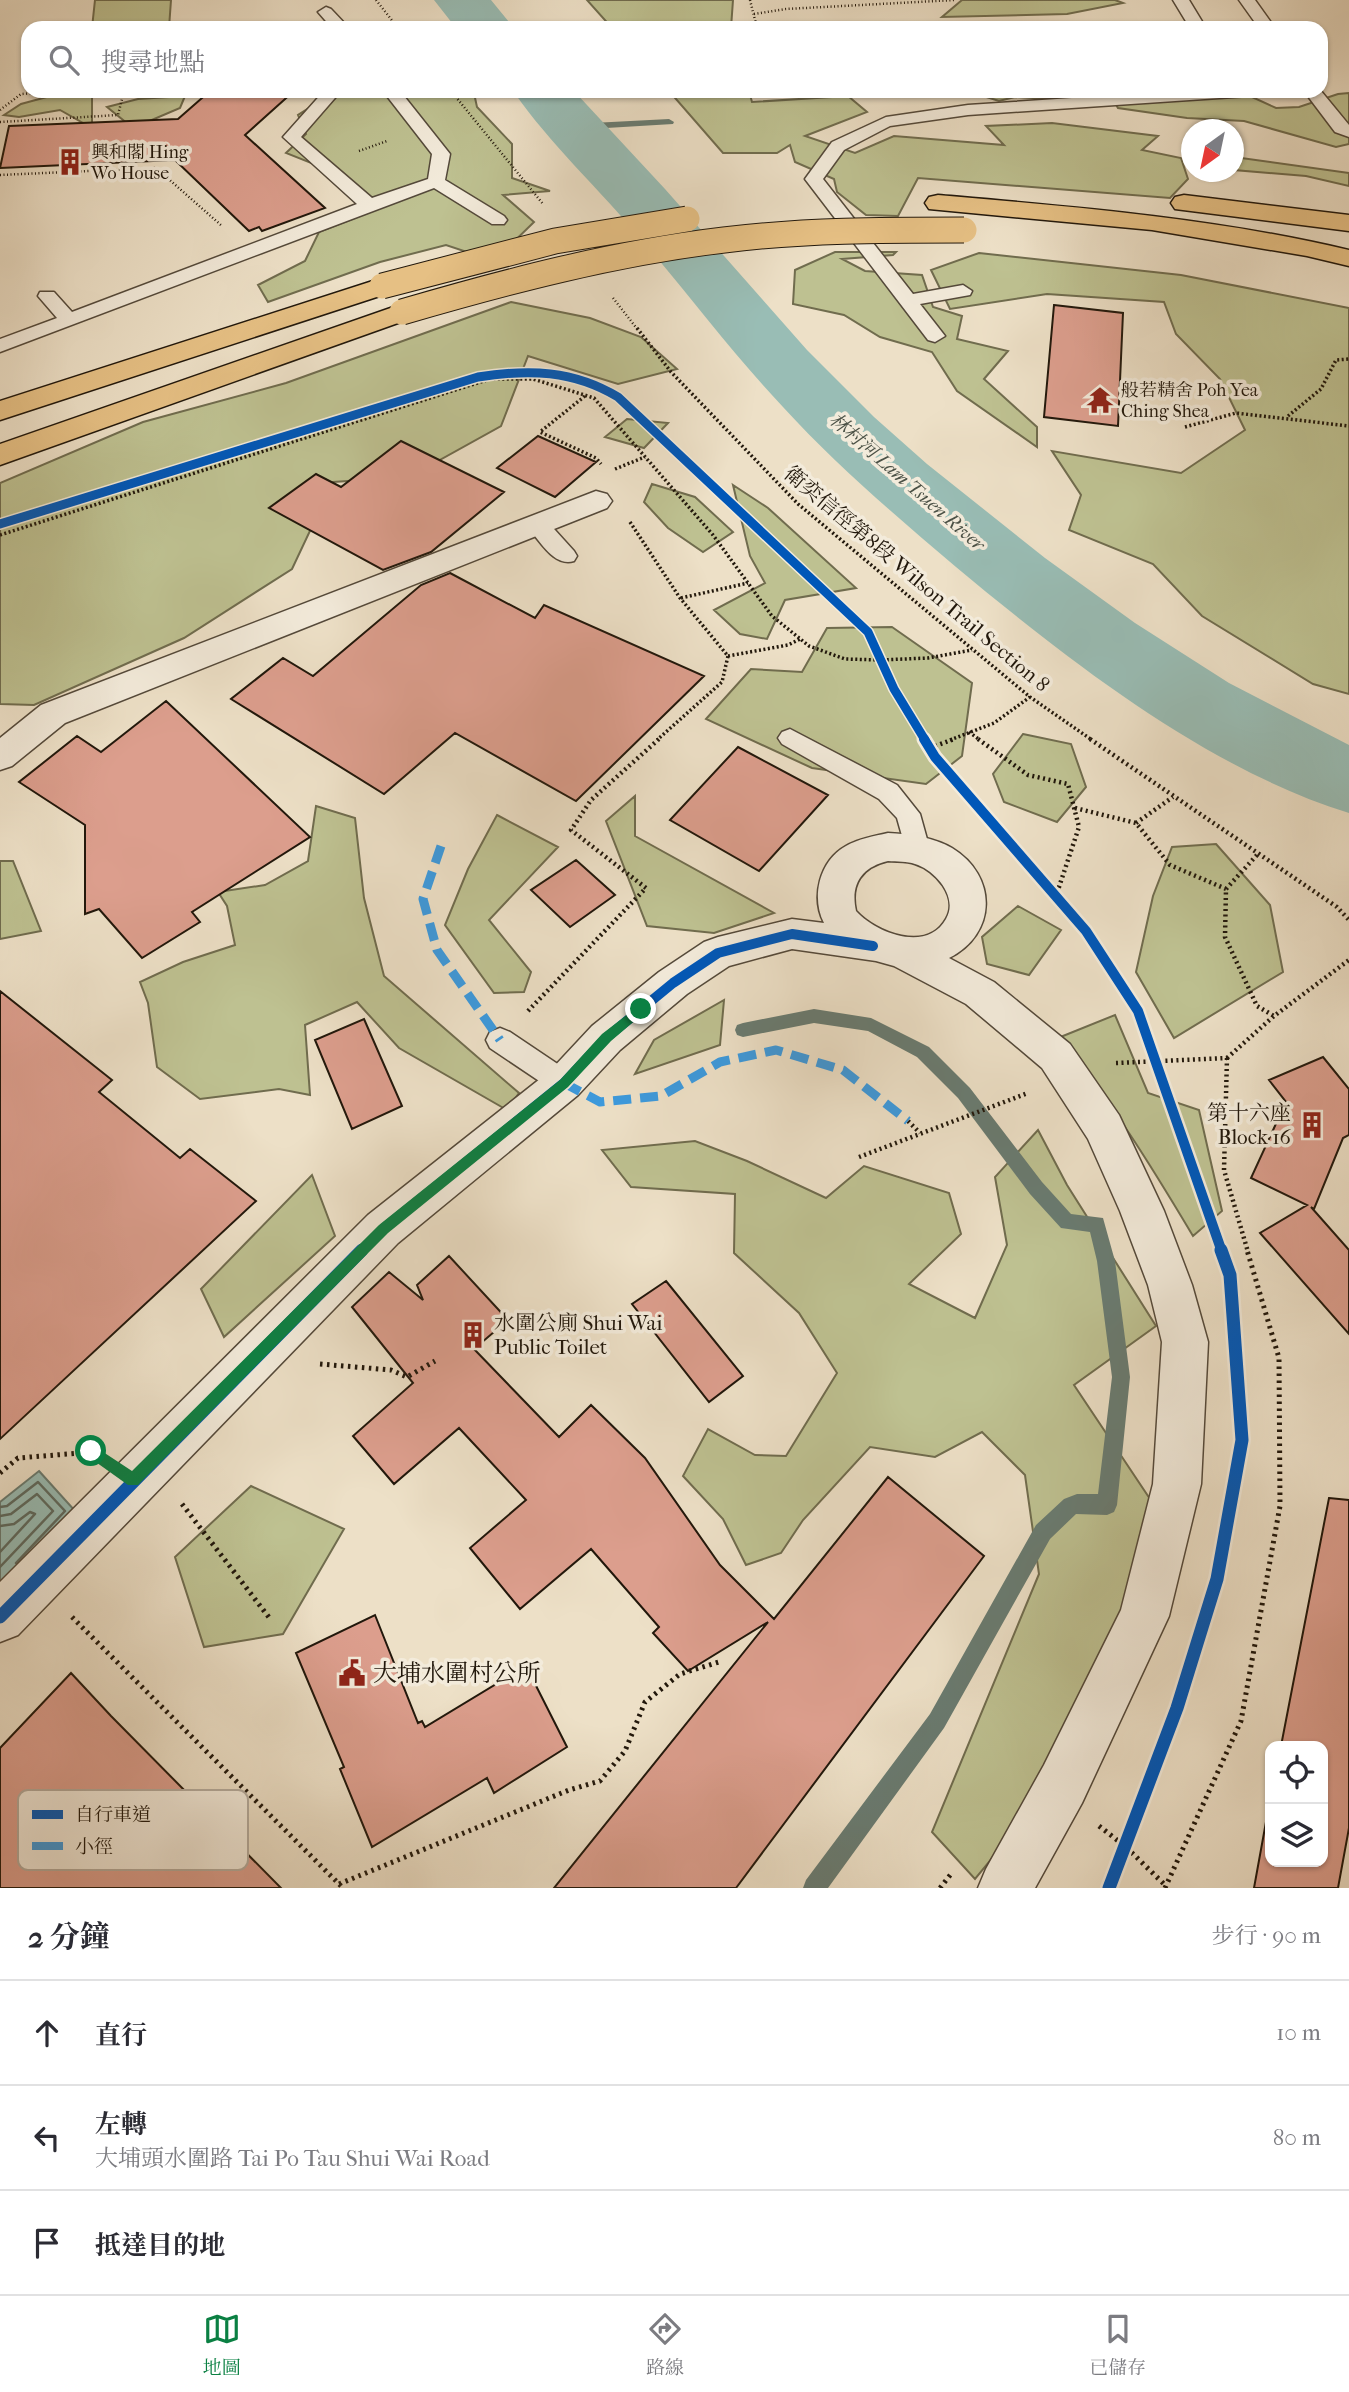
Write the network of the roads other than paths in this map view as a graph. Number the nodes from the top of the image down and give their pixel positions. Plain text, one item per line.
1 (1181, 0) edge
2 (1247, 0) edge
3 (326, 12) dead end
4 (334, 21) edge
5 (1194, 21) edge
6 (1262, 21) edge
7 (327, 98) edge
8 (397, 98) edge
9 (1151, 98) edge
10 (1317, 98) edge
11 (1349, 132) edge
12 (436, 182) junction
13 (865, 204) dead end
14 (369, 205) junction
15 (810, 207) dead end
16 (944, 210) junction
17 (711, 216) dead end
18 (498, 220) dead end
19 (1349, 223) edge
20 (1349, 258) edge
21 (1349, 281) edge
22 (963, 291) dead end
23 (47, 296) dead end
24 (907, 301) junction
25 (69, 320) junction
26 (935, 336) dead end
27 (0, 346) edge
28 (0, 411) edge
29 (0, 455) edge
30 (605, 490) road end
31 (537, 524) junction
32 (566, 556) dead end
33 (790, 738) dead end
34 (0, 757) edge
35 (917, 850) junction
36 (890, 950) junction
37 (500, 1040) road end
38 (564, 1083) junction
39 (0, 1617) edge
40 (1005, 1888) edge

1 - 5 lane
2 - 6 lane
3 - 4 lane
7 - 14 lane
8 - 12 lane
9 - 24 lane
10 - 11 lane
12 - 14 lane
12 - 18 lane
13 - 15 highway
14 - 25 lane
16 - 19 highway
16 - 20 highway
16 - 21 highway
16 - 29 highway, bridge
17 - 28 highway, bridge
22 - 24 lane
23 - 25 lane
24 - 26 lane
25 - 27 lane
30 - 31 street
31 - 32 lane
31 - 34 street
33 - 35 lane
35 - 36 street
35 - 36 street
36 - 38 street
36 - 40 street
37 - 38 lane
38 - 39 street

